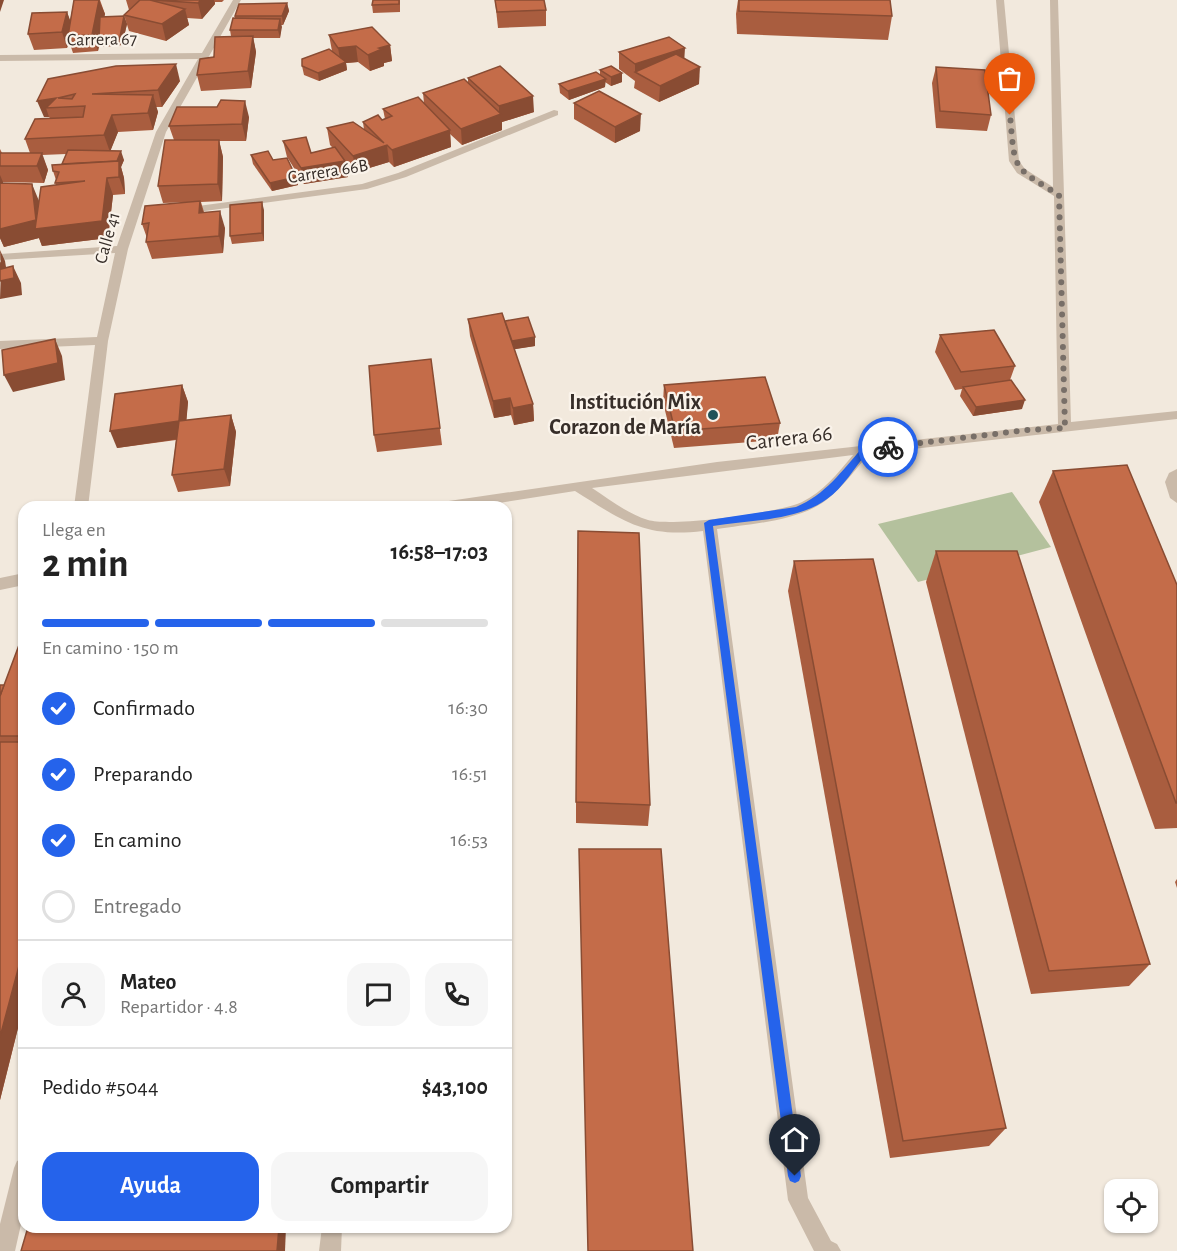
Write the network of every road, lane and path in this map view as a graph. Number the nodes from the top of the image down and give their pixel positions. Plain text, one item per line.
1 (237, 0) edge
2 (999, 0) edge
3 (1054, 0) edge
4 (205, 56) junction
5 (0, 58) edge
6 (554, 113) dead end
7 (1059, 195) junction
8 (167, 213) edge
9 (122, 249) junction
10 (0, 258) edge
11 (102, 341) junction
12 (0, 345) edge
13 (1177, 415) edge
14 (1065, 428) junction
15 (865, 450) junction
16 (1177, 474) edge
17 (578, 486) junction
18 (1177, 498) edge
19 (82, 501) edge
20 (481, 501) edge
21 (709, 523) junction
22 (18, 580) edge
23 (0, 584) edge
24 (18, 1193) edge
25 (332, 1233) edge
26 (4, 1251) edge
27 (330, 1251) edge
28 (830, 1251) edge

1 - 4 street, Calle 41
2 - 7 street
3 - 7 street
4 - 5 street, Carrera 67
4 - 9 street, Calle 41
6 - 8 street, Carrera 66B
7 - 14 street
9 - 10 street
9 - 11 street, Calle 41
11 - 12 street
11 - 19 street, Calle 41
13 - 14 street, Carrera 66
14 - 15 street, Carrera 66
15 - 17 street, Carrera 66
15 - 21 street
16 - 18 street
17 - 20 street, Carrera 66
17 - 21 street
21 - 28 street
22 - 23 street
24 - 26 street
25 - 27 street

